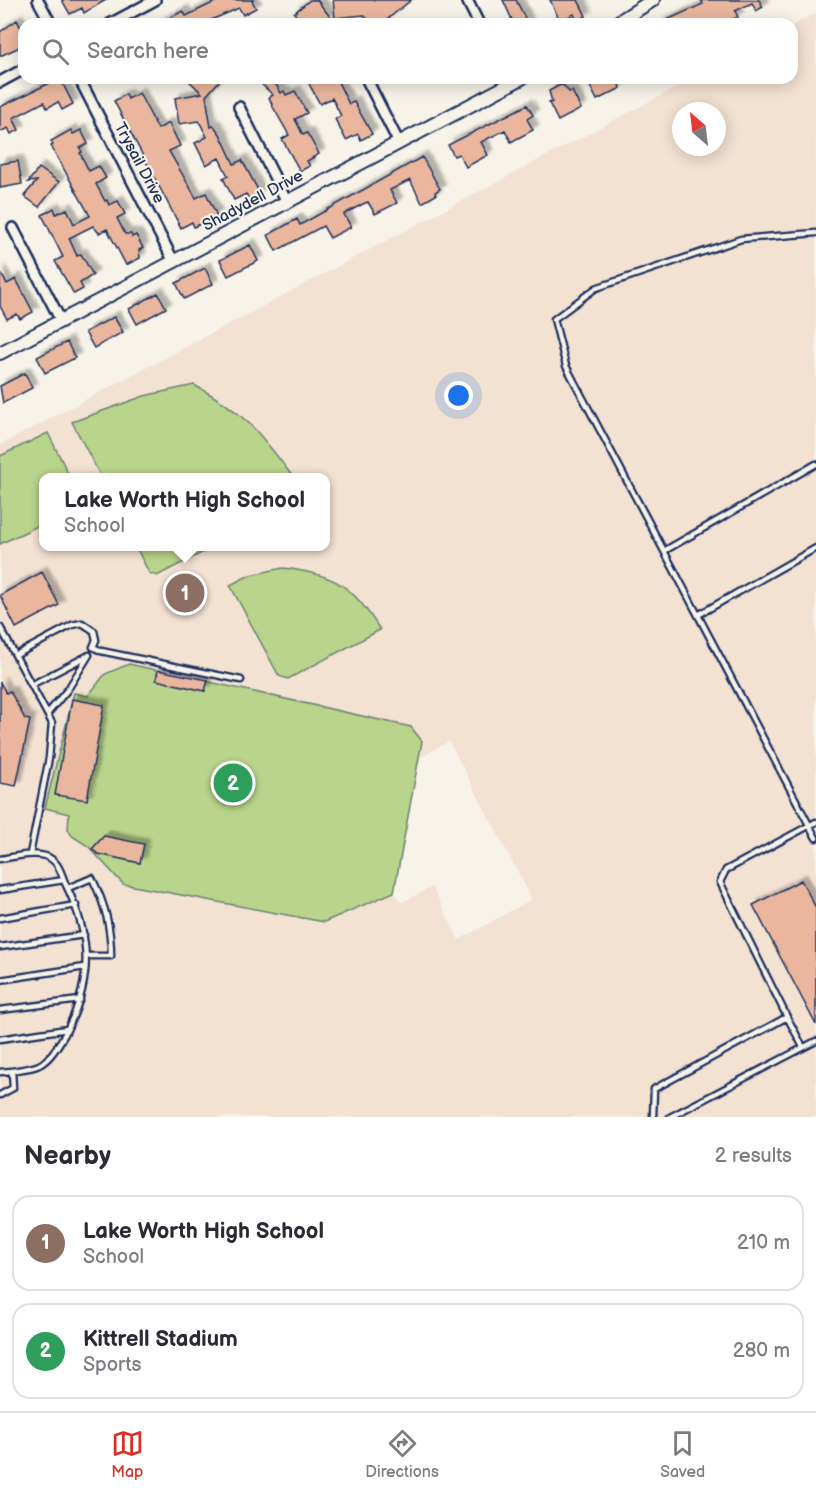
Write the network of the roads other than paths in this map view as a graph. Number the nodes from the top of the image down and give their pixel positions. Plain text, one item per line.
1 (38, 0) edge
2 (155, 0) edge
3 (466, 0) edge
4 (653, 0) edge
5 (48, 18) edge
6 (121, 18) edge
7 (476, 18) edge
8 (624, 18) edge
9 (18, 72) edge
10 (0, 82) edge
11 (82, 84) edge
12 (369, 84) edge
13 (503, 84) edge
14 (239, 107) dead end
15 (399, 143) junction
16 (287, 202) junction
17 (13, 228) dead end
18 (816, 233) edge
19 (174, 262) junction
20 (61, 321) junction
21 (0, 353) edge
22 (816, 464) edge
23 (816, 548) edge
24 (664, 551) junction
25 (698, 615) junction
26 (0, 627) edge
27 (93, 646) junction
28 (16, 655) junction
29 (89, 655) junction
30 (241, 680) dead end
31 (33, 684) junction
32 (48, 713) junction
33 (816, 822) edge
34 (809, 826) junction
35 (816, 838) edge
36 (30, 854) junction
37 (0, 859) edge
38 (64, 880) junction
39 (68, 888) junction
40 (0, 890) edge
41 (76, 905) junction
42 (0, 918) edge
43 (84, 935) junction
44 (0, 947) edge
45 (86, 956) junction
46 (85, 967) junction
47 (0, 980) edge
48 (80, 1000) junction
49 (0, 1010) edge
50 (788, 1017) junction
51 (67, 1029) junction
52 (0, 1039) edge
53 (816, 1041) edge
54 (803, 1047) junction
55 (12, 1071) junction
56 (0, 1072) edge
57 (0, 1095) edge
58 (653, 1117) edge
59 (670, 1117) edge

1 - 5 street
2 - 6 street
3 - 7 street
4 - 8 street
9 - 10 street
11 - 19 street, Trysail Drive
12 - 15 street
13 - 15 street, Shadydell Drive
14 - 16 street
15 - 16 street, Shadydell Drive
16 - 19 street, Shadydell Drive
17 - 20 street
18 - 24 lane
19 - 20 street, Shadydell Drive
20 - 21 street, Shadydell Drive
22 - 24 lane
23 - 25 lane
24 - 25 lane
25 - 34 lane
26 - 28 lane
27 - 28 lane
27 - 29 lane
27 - 30 lane
28 - 31 lane
29 - 31 lane
29 - 32 lane
31 - 32 lane
32 - 36 lane
33 - 34 lane
34 - 35 lane
34 - 50 lane
36 - 37 lane
36 - 38 lane
38 - 39 lane
38 - 40 lane
39 - 41 lane
39 - 45 lane
41 - 42 lane
41 - 43 lane
43 - 44 lane
43 - 45 lane
45 - 46 lane
46 - 47 lane
46 - 48 lane
48 - 49 lane
48 - 51 lane
50 - 54 lane
50 - 58 lane
51 - 52 lane
51 - 55 lane
53 - 54 lane
54 - 59 lane
55 - 56 lane
55 - 57 lane

